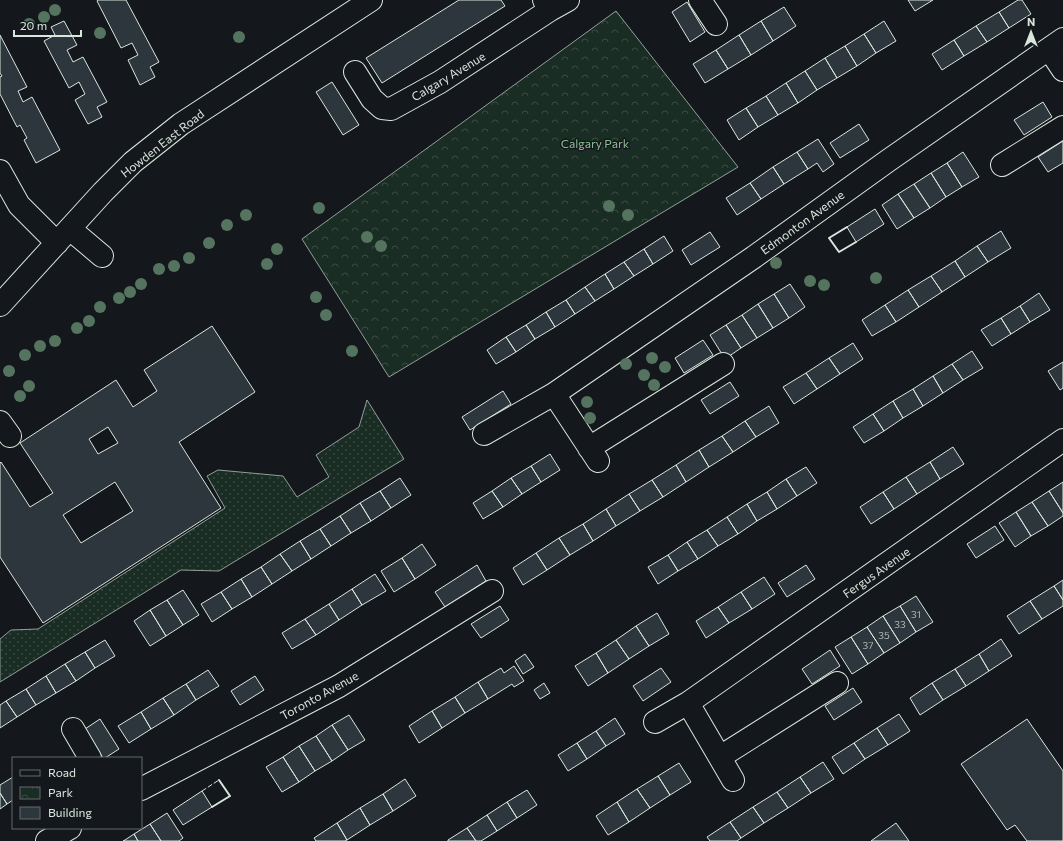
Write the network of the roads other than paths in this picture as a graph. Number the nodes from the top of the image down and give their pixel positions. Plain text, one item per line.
1 (371, 0) edge
2 (700, 0) edge
3 (554, 3) edge
4 (716, 24) dead end
5 (1056, 44) edge
6 (1063, 70) edge
7 (355, 72) dead end
8 (1063, 127) edge
9 (1002, 165) dead end
10 (2, 179) edge
11 (64, 236) junction
12 (102, 256) dead end
13 (0, 304) edge
14 (723, 364) dead end
15 (554, 394) junction
16 (484, 434) dead end
17 (1063, 440) edge
18 (492, 591) dead end
19 (837, 683) dead end
20 (688, 703) junction
21 (655, 722) dead end
22 (73, 730) dead end
23 (89, 757) edge
24 (720, 757) junction
25 (733, 780) dead end
26 (142, 788) edge
27 (68, 829) edge
28 (47, 841) edge

1 - 11 street, Howden East Road
2 - 4 street
3 - 7 street, Calgary Avenue
5 - 6 street, Edmonton Avenue
5 - 15 street, Edmonton Avenue
8 - 9 street
10 - 11 street
11 - 12 street
11 - 13 street, Howden East Road
14 - 15 street
15 - 16 street, Edmonton Avenue
17 - 20 street, Fergus Avenue
18 - 26 street, Toronto Avenue
19 - 24 street
20 - 21 street, Fergus Avenue
20 - 24 street
22 - 23 street
24 - 25 street
27 - 28 street

